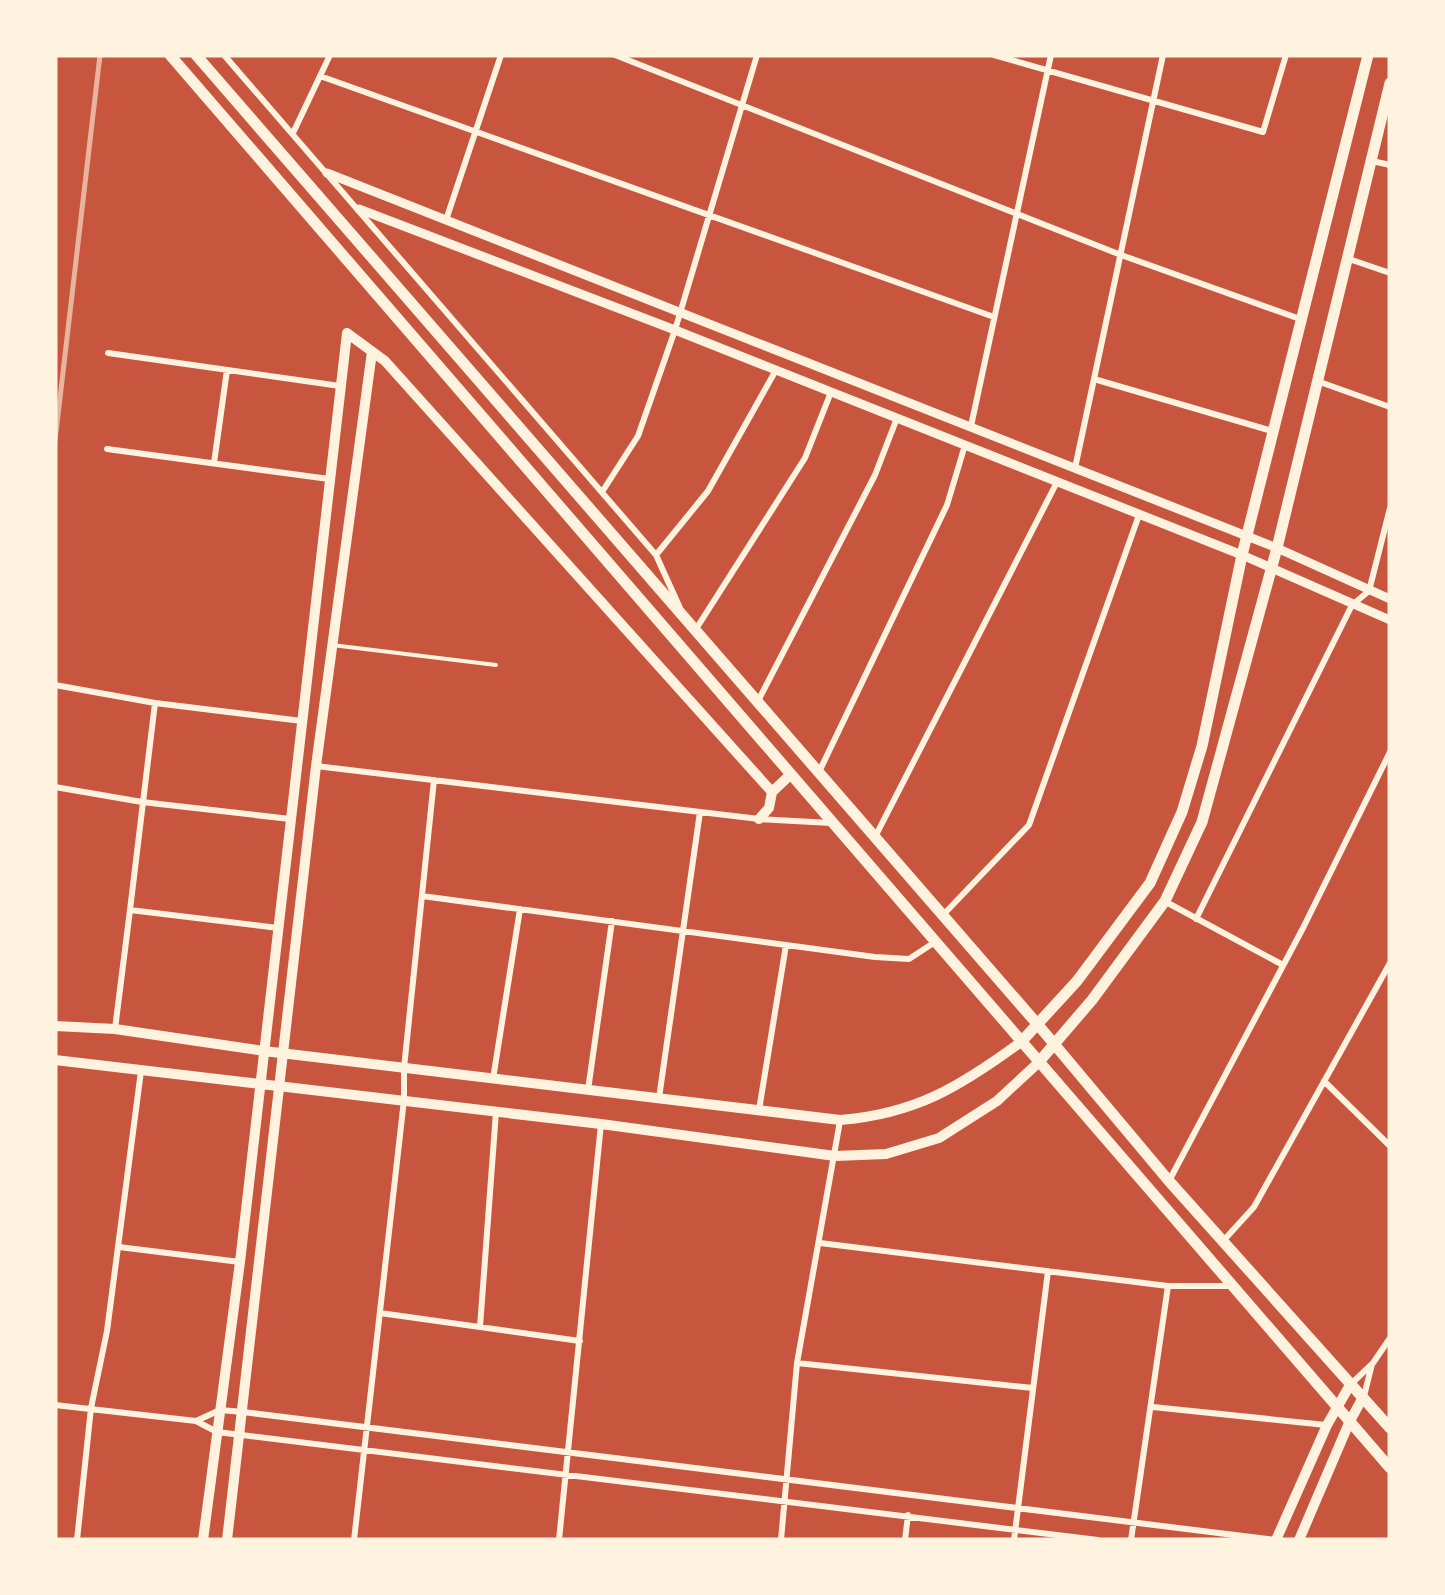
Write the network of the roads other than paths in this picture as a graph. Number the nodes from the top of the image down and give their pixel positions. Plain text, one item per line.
1 (170, 55) edge
2 (196, 55) edge
3 (224, 55) edge
4 (330, 55) edge
5 (501, 55) edge
6 (614, 55) edge
7 (757, 55) edge
8 (994, 55) edge
9 (1052, 55) edge
10 (1163, 55) edge
11 (1286, 55) edge
12 (1368, 55) edge
13 (1048, 70) junction
14 (320, 76) junction
15 (1390, 82) edge
16 (1154, 101) junction
17 (743, 106) junction
18 (477, 130) junction
19 (292, 134) junction
20 (1371, 161) junction
21 (1390, 165) edge
22 (327, 173) junction
23 (358, 210) junction
24 (1017, 212) junction
25 (709, 216) junction
26 (446, 220) junction
27 (1121, 255) junction
28 (1348, 258) junction
29 (1390, 273) edge
30 (680, 311) junction
31 (994, 317) junction
32 (1302, 320) junction
33 (676, 330) junction
34 (108, 352) dead end
35 (372, 352) junction
36 (228, 370) junction
37 (776, 370) junction
38 (1094, 378) junction
39 (1318, 381) junction
40 (341, 386) junction
41 (831, 392) junction
42 (1390, 407) edge
43 (896, 418) junction
44 (971, 426) junction
45 (1274, 431) junction
46 (965, 446) junction
47 (107, 449) dead end
48 (214, 464) junction
49 (1075, 468) junction
50 (330, 479) junction
51 (1057, 482) junction
52 (602, 492) junction
53 (1390, 508) edge
54 (1139, 514) junction
55 (1247, 536) junction
56 (1277, 548) junction
57 (656, 556) junction
58 (1242, 556) junction
59 (1272, 567) junction
60 (1369, 591) junction
61 (1390, 600) edge
62 (1352, 605) junction
63 (1390, 620) edge
64 (691, 628) junction
65 (331, 645) junction
66 (496, 665) dead end
67 (55, 685) edge
68 (155, 703) junction
69 (757, 703) junction
70 (302, 721) junction
71 (1390, 752) edge
72 (316, 766) junction
73 (790, 774) junction
74 (818, 774) junction
75 (434, 780) junction
76 (55, 787) edge
77 (772, 792) junction
78 (142, 802) junction
79 (700, 812) junction
80 (290, 819) junction
81 (759, 819) junction
82 (832, 823) junction
83 (875, 838) junction
84 (422, 896) junction
85 (1165, 901) junction
86 (520, 909) junction
87 (130, 910) junction
88 (942, 916) junction
89 (1196, 920) junction
90 (612, 921) junction
91 (278, 928) junction
92 (682, 931) junction
93 (935, 942) junction
94 (786, 944) junction
95 (1390, 964) edge
96 (1283, 966) junction
97 (55, 1026) edge
98 (1040, 1026) junction
99 (115, 1029) junction
100 (1022, 1042) junction
101 (1056, 1044) junction
102 (264, 1051) junction
103 (282, 1054) junction
104 (55, 1060) edge
105 (1038, 1063) junction
106 (141, 1068) junction
107 (404, 1068) junction
108 (493, 1078) junction
109 (1324, 1081) junction
110 (260, 1083) junction
111 (279, 1085) junction
112 (588, 1090) junction
113 (659, 1098) junction
114 (404, 1100) junction
115 (759, 1110) junction
116 (496, 1112) junction
117 (840, 1120) junction
118 (601, 1124) junction
119 (1390, 1146) edge
120 (835, 1156) junction
121 (1169, 1182) junction
122 (1223, 1242) junction
123 (820, 1243) junction
124 (119, 1247) junction
125 (240, 1262) junction
126 (1048, 1271) junction
127 (1168, 1286) junction
128 (1230, 1286) junction
129 (380, 1313) junction
130 (480, 1327) junction
131 (1390, 1338) edge
132 (580, 1341) junction
133 (797, 1363) junction
134 (1372, 1363) junction
135 (1350, 1385) junction
136 (1033, 1388) junction
137 (1363, 1397) junction
138 (55, 1405) edge
139 (1153, 1406) junction
140 (91, 1408) junction
141 (1338, 1408) junction
142 (220, 1410) junction
143 (243, 1412) junction
144 (196, 1421) junction
145 (1349, 1423) junction
146 (368, 1426) junction
147 (1327, 1426) junction
148 (1390, 1428) edge
149 (217, 1432) junction
150 (240, 1435) junction
151 (365, 1450) junction
152 (569, 1452) junction
153 (1390, 1468) edge
154 (566, 1474) junction
155 (786, 1481) junction
156 (785, 1502) junction
157 (1018, 1508) junction
158 (908, 1516) junction
159 (1132, 1521) junction
160 (1015, 1529) junction
161 (77, 1540) edge
162 (203, 1540) edge
163 (228, 1540) edge
164 (354, 1540) edge
165 (559, 1540) edge
166 (781, 1540) edge
167 (905, 1540) edge
168 (1014, 1540) edge
169 (1098, 1540) edge
170 (1131, 1540) edge
171 (1275, 1540) edge
172 (1299, 1540) edge

1 - 73 main road
2 - 64 main road
3 - 19 street
4 - 14 street
5 - 18 street
6 - 17 street
7 - 17 street
8 - 13 street
9 - 13 street
10 - 16 street
11 - 16 street
12 - 32 main road
13 - 16 street
13 - 24 street
14 - 18 street
14 - 19 street
15 - 20 main road
16 - 27 street
17 - 24 street
17 - 25 street
18 - 25 street
18 - 26 street
19 - 22 street
20 - 21 street
20 - 28 main road
22 - 23 street
22 - 26 street
23 - 33 street
23 - 52 street
24 - 27 street
24 - 31 street
25 - 30 street
25 - 31 street
26 - 30 street
27 - 32 street
27 - 38 street
28 - 29 street
28 - 39 main road
30 - 33 street
30 - 44 street
31 - 44 street
32 - 45 main road
33 - 37 street
33 - 52 street
34 - 36 street
35 - 40 main road
35 - 65 main road
35 - 77 main road
36 - 40 street
36 - 48 street
37 - 41 street
37 - 57 street
38 - 45 street
38 - 49 street
39 - 42 street
39 - 56 main road
40 - 50 main road
41 - 43 street
41 - 64 street
43 - 46 street
43 - 69 street
44 - 46 street
44 - 49 street
45 - 55 main road
46 - 51 street
46 - 74 street
47 - 48 street
48 - 50 street
49 - 55 street
50 - 70 main road
51 - 54 street
51 - 83 street
52 - 57 street
53 - 60 street
54 - 58 street
54 - 88 street
55 - 56 street
55 - 58 main road
56 - 59 main road
56 - 60 street
57 - 64 street
58 - 59 street
58 - 98 main road
59 - 62 street
59 - 85 main road
60 - 61 street
60 - 62 street
62 - 63 street
62 - 89 street
64 - 69 main road
65 - 66 lane
65 - 72 main road
67 - 68 street
68 - 70 street
68 - 78 street
69 - 74 main road
70 - 80 main road
71 - 96 street
72 - 75 street
72 - 103 main road
73 - 77 main road
73 - 82 main road
74 - 83 main road
75 - 79 street
75 - 84 street
76 - 78 street
77 - 81 main road
78 - 80 street
78 - 87 street
79 - 81 street
79 - 92 street
80 - 91 main road
81 - 82 street
82 - 93 main road
83 - 88 main road
84 - 86 street
84 - 107 street
85 - 89 street
85 - 101 main road
86 - 90 street
86 - 108 street
87 - 91 street
87 - 99 street
88 - 98 main road
89 - 96 street
90 - 92 street
90 - 112 street
91 - 102 main road
92 - 94 street
92 - 113 street
93 - 94 street
93 - 100 main road
94 - 115 street
95 - 109 street
96 - 121 street
97 - 99 main road
98 - 100 main road
98 - 101 main road
99 - 102 main road
100 - 105 main road
100 - 117 main road
101 - 105 main road
101 - 121 main road
102 - 103 main road
102 - 110 main road
103 - 107 main road
103 - 111 main road
104 - 106 main road
105 - 120 main road
105 - 128 main road
106 - 110 main road
106 - 124 street
107 - 108 main road
107 - 114 street
108 - 112 main road
109 - 119 street
109 - 122 street
110 - 111 main road
110 - 125 main road
111 - 114 main road
111 - 143 main road
112 - 113 main road
113 - 115 main road
114 - 116 main road
114 - 129 street
115 - 117 main road
116 - 118 main road
116 - 130 street
117 - 120 street
118 - 120 main road
118 - 132 street
120 - 123 street
121 - 122 main road
122 - 135 main road
123 - 126 street
123 - 133 street
124 - 125 street
124 - 140 street
125 - 142 main road
126 - 127 street
126 - 136 street
127 - 128 street
127 - 139 street
128 - 141 main road
129 - 130 street
129 - 146 street
130 - 132 street
131 - 134 street
132 - 152 street
133 - 136 street
133 - 155 street
134 - 135 street
134 - 137 street
135 - 137 main road
135 - 141 main road
136 - 157 street
137 - 145 main road
137 - 148 main road
138 - 140 street
139 - 147 street
139 - 159 street
140 - 144 street
140 - 161 street
141 - 145 main road
141 - 147 main road
142 - 143 street
142 - 144 street
142 - 149 main road
143 - 146 street
143 - 150 main road
144 - 149 street
145 - 153 main road
145 - 172 main road
146 - 151 street
146 - 152 street
147 - 171 main road
149 - 150 street
149 - 162 main road
150 - 151 street
150 - 163 main road
151 - 154 street
151 - 164 street
152 - 154 street
152 - 155 street
154 - 156 street
154 - 165 street
155 - 156 street
155 - 157 street
156 - 158 street
156 - 166 street
157 - 159 street
157 - 160 street
158 - 160 street
158 - 167 street
159 - 170 street
159 - 171 street
160 - 168 street
160 - 169 street

